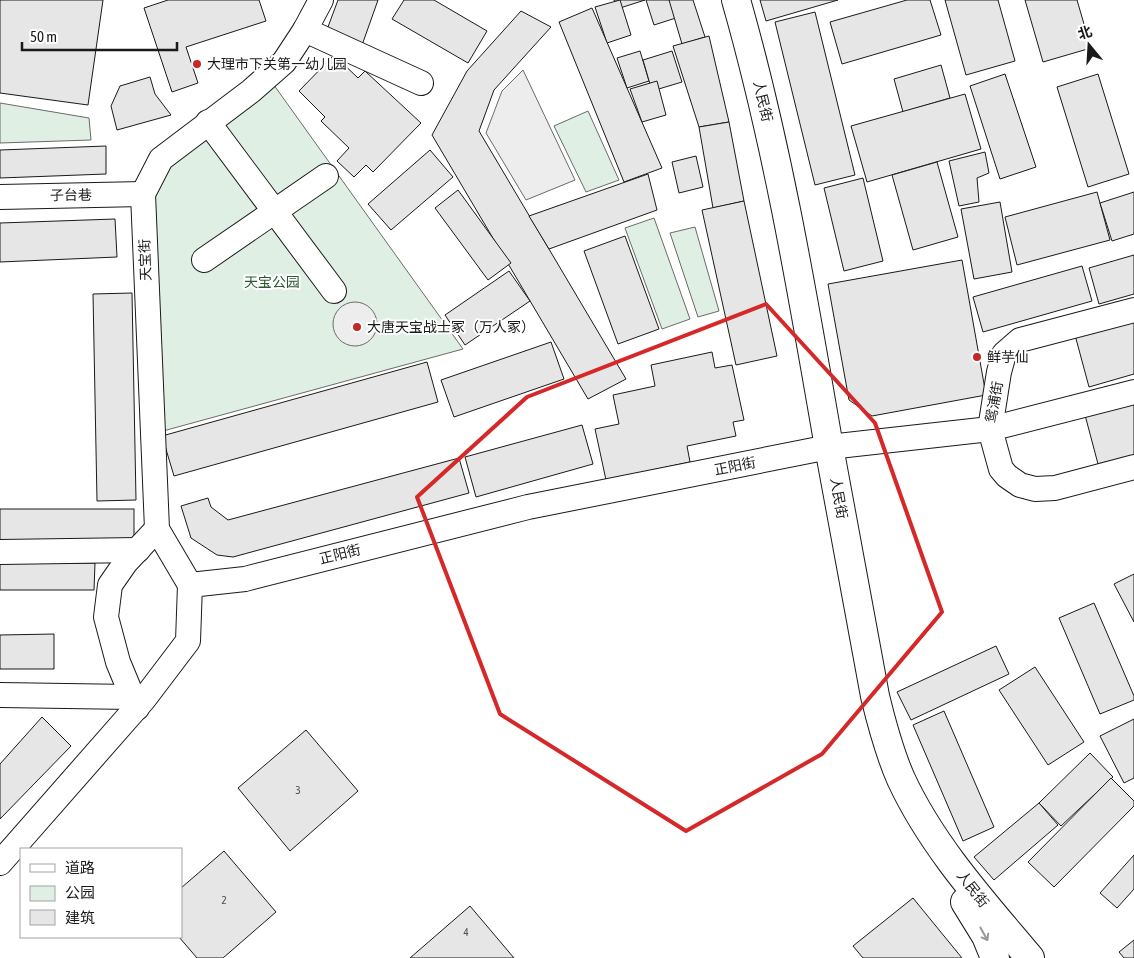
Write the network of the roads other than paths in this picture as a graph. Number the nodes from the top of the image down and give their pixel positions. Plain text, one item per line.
1 (321, 0) edge
2 (736, 0) edge
3 (305, 30) junction
4 (421, 83) dead end
5 (208, 122) junction
6 (326, 176) dead end
7 (142, 194) junction
8 (0, 197) edge
9 (274, 212) junction
10 (204, 260) dead end
11 (334, 291) dead end
12 (1134, 310) edge
13 (1134, 392) edge
14 (990, 429) junction
15 (829, 447) junction
16 (1134, 467) edge
17 (157, 529) junction
18 (138, 550) junction
19 (0, 552) edge
20 (190, 585) junction
21 (0, 695) edge
22 (135, 702) junction
23 (929, 829) junction
24 (0, 863) edge
25 (995, 958) edge
26 (1030, 958) edge

1 - 3 street
2 - 15 main road, 人民街
3 - 4 street
3 - 5 street
5 - 7 street
5 - 9 street
6 - 9 street
7 - 8 street, 子台巷
7 - 17 street, 天宝街
9 - 10 street
9 - 11 street
12 - 14 street, 鸳浦街
13 - 14 street
14 - 15 street, 鸳浦街
14 - 16 street
15 - 20 street, 正阳街
15 - 23 main road, 人民街
17 - 18 street
17 - 20 street, 天宝街
18 - 19 street
18 - 22 street
20 - 22 street
21 - 22 street
22 - 24 street
23 -> 25 main road
23 - 26 main road, 人民街

